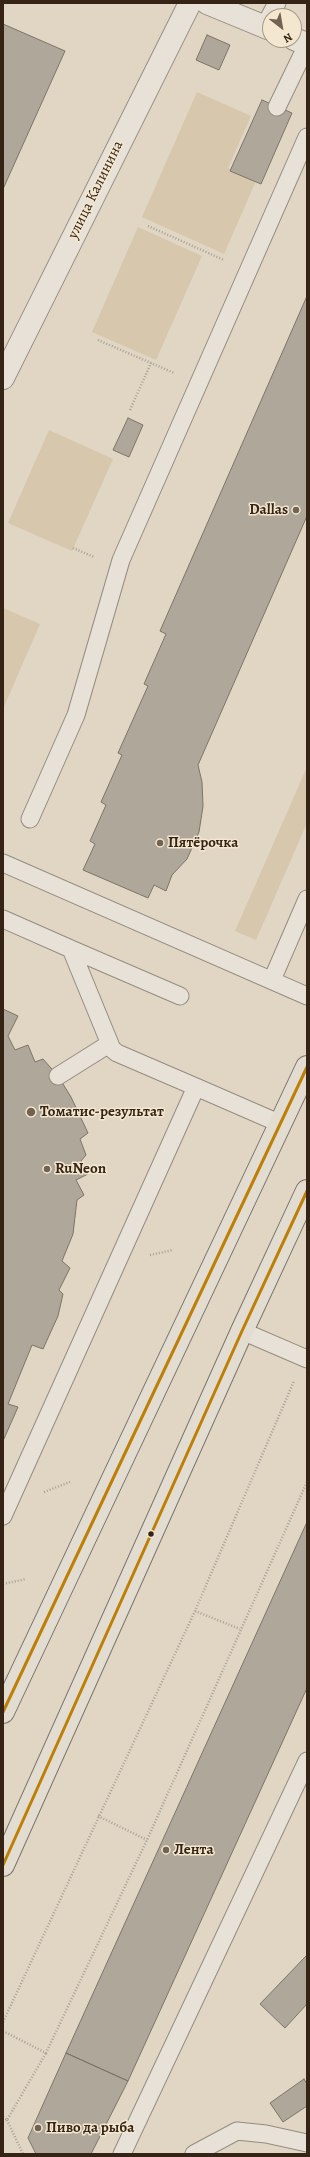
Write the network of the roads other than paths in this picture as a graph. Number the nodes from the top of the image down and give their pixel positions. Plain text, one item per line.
1 (190, 3) edge
2 (207, 3) edge
3 (262, 26) edge
4 (307, 45) edge
5 (277, 107) dead end
6 (307, 137) edge
7 (3, 378) edge
8 (30, 820) dead end
9 (3, 863) edge
10 (307, 899) edge
11 (3, 919) edge
12 (71, 949) junction
13 (272, 980) junction
14 (180, 996) dead end
15 (307, 996) edge
16 (109, 1044) junction
17 (307, 1067) edge
18 (58, 1076) dead end
19 (196, 1087) junction
20 (281, 1124) junction
21 (307, 1191) edge
22 (242, 1330) junction
23 (306, 1358) edge
24 (3, 1516) edge
25 (3, 1712) edge
26 (307, 1761) edge
27 (3, 1865) edge
28 (307, 2143) edge
29 (122, 2154) edge
30 (194, 2154) edge

1 - 7 street, улица Калинина
2 - 3 street
4 - 5 lane
6 - 8 lane
9 - 13 lane
10 - 13 lane
11 - 12 lane
12 - 14 lane
12 - 16 lane
13 - 15 lane
16 - 18 lane
16 - 19 lane
17 - 20 main road
19 - 20 lane
19 - 24 lane
20 - 25 main road
21 - 22 main road
22 - 23 lane
22 - 27 main road
26 - 29 lane
28 - 30 lane

